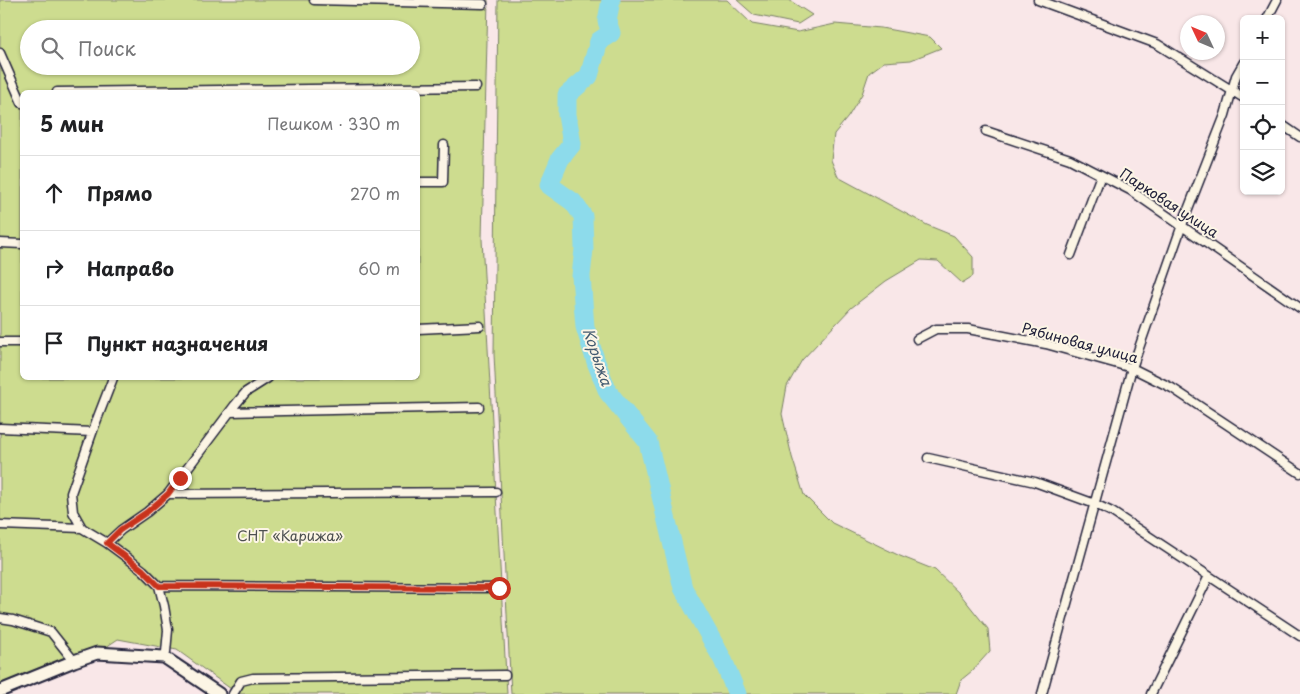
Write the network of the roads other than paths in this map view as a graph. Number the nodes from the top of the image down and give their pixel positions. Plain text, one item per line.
1 (314, 0) edge
2 (1038, 0) edge
3 (1277, 0) edge
4 (483, 4) dead end
5 (1269, 15) edge
6 (0, 53) edge
7 (1240, 69) edge
8 (476, 87) dead end
9 (225, 90) edge
10 (1232, 90) junction
11 (20, 91) edge
12 (1240, 95) edge
13 (1285, 127) edge
14 (986, 131) dead end
15 (1300, 137) edge
16 (444, 145) dead end
17 (1101, 175) junction
18 (420, 182) edge
19 (1182, 225) junction
20 (0, 243) edge
21 (20, 244) edge
22 (1071, 255) dead end
23 (1300, 308) edge
24 (480, 326) dead end
25 (420, 329) edge
26 (917, 339) dead end
27 (0, 342) edge
28 (20, 342) edge
29 (1132, 368) junction
30 (112, 380) edge
31 (265, 380) edge
32 (479, 407) dead end
33 (230, 412) junction
34 (0, 428) edge
35 (92, 432) junction
36 (928, 458) dead end
37 (1300, 473) edge
38 (496, 492) dead end
39 (168, 494) junction
40 (1095, 504) junction
41 (0, 525) edge
42 (82, 528) junction
43 (107, 543) junction
44 (1209, 576) junction
45 (159, 586) junction
46 (499, 588) dead end
47 (0, 618) edge
48 (1300, 636) edge
49 (164, 657) junction
50 (74, 661) junction
51 (505, 675) dead end
52 (0, 691) edge
53 (218, 694) edge
54 (233, 694) edge
55 (1042, 694) edge
56 (1151, 694) edge

1 - 4 street
2 - 10 street
3 - 5 street
6 - 11 street
7 - 10 street
8 - 9 street
10 - 12 street
10 - 19 street
13 - 15 street
14 - 17 street, Парковая улица
16 - 18 street
17 - 19 street, Парковая улица
17 - 22 street
19 - 23 street, Парковая улица
19 - 29 street
20 - 21 street
24 - 25 street
26 - 29 street, Рябиновая улица
27 - 28 street
29 - 37 street, Рябиновая улица
29 - 40 street
30 - 35 street
31 - 33 street
32 - 33 street
33 - 39 street
34 - 35 street
35 - 42 street
36 - 40 street
38 - 39 street
39 - 43 street
40 - 44 street
40 - 55 street
41 - 42 street
42 - 43 street
43 - 45 street
44 - 48 street
44 - 56 street
45 - 46 street
45 - 49 street
47 - 50 street
49 - 50 street
49 - 53 street
50 - 52 street
51 - 54 street

